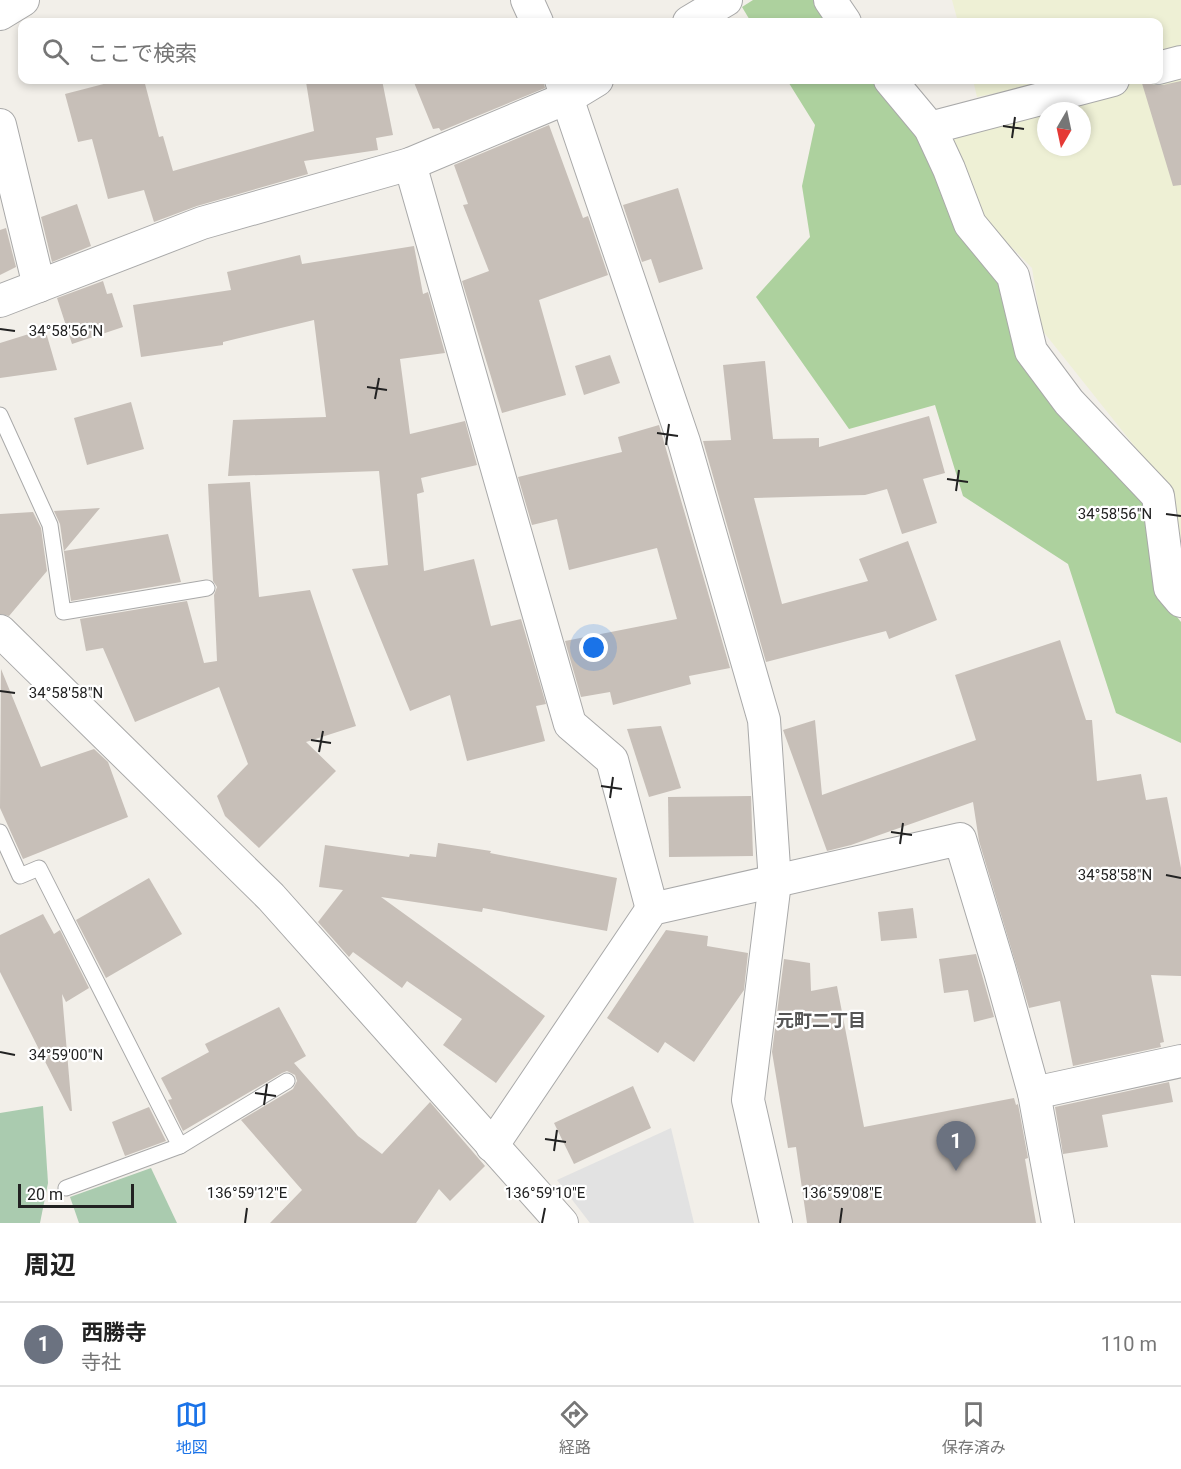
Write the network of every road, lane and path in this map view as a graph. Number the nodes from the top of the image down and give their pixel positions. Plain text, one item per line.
1 (23, 0) edge
2 (527, 0) edge
3 (726, 0) edge
4 (830, 0) edge
5 (0, 14) edge
6 (535, 18) edge
7 (696, 18) edge
8 (842, 18) edge
9 (1181, 62) edge
10 (1163, 67) edge
11 (581, 84) edge
12 (893, 84) edge
13 (1098, 84) edge
14 (565, 88) edge
15 (0, 125) edge
16 (930, 128) junction
17 (410, 164) junction
18 (39, 285) junction
19 (0, 301) edge
20 (0, 415) edge
21 (207, 588) dead end
22 (1181, 601) edge
23 (0, 631) edge
24 (0, 832) edge
25 (776, 882) junction
26 (652, 909) junction
27 (1181, 1061) edge
28 (287, 1081) dead end
29 (1034, 1093) junction
30 (180, 1146) junction
31 (492, 1146) junction
32 (66, 1188) dead end
33 (562, 1223) edge
34 (776, 1223) edge
35 (1058, 1223) edge

1 - 5 street
2 - 6 street
3 - 7 street
4 - 8 street
9 - 10 street
11 - 14 street
12 - 16 street
13 - 16 street
14 - 17 street
14 - 25 street
15 - 18 street
16 - 22 street
17 - 18 street
17 - 26 street
18 - 19 street
20 - 21 lane
23 - 31 street
24 - 30 lane
25 - 26 street
25 - 29 street
25 - 34 street
26 - 31 street
27 - 29 street
28 - 30 lane
29 - 35 street
30 - 32 lane
31 - 33 street

